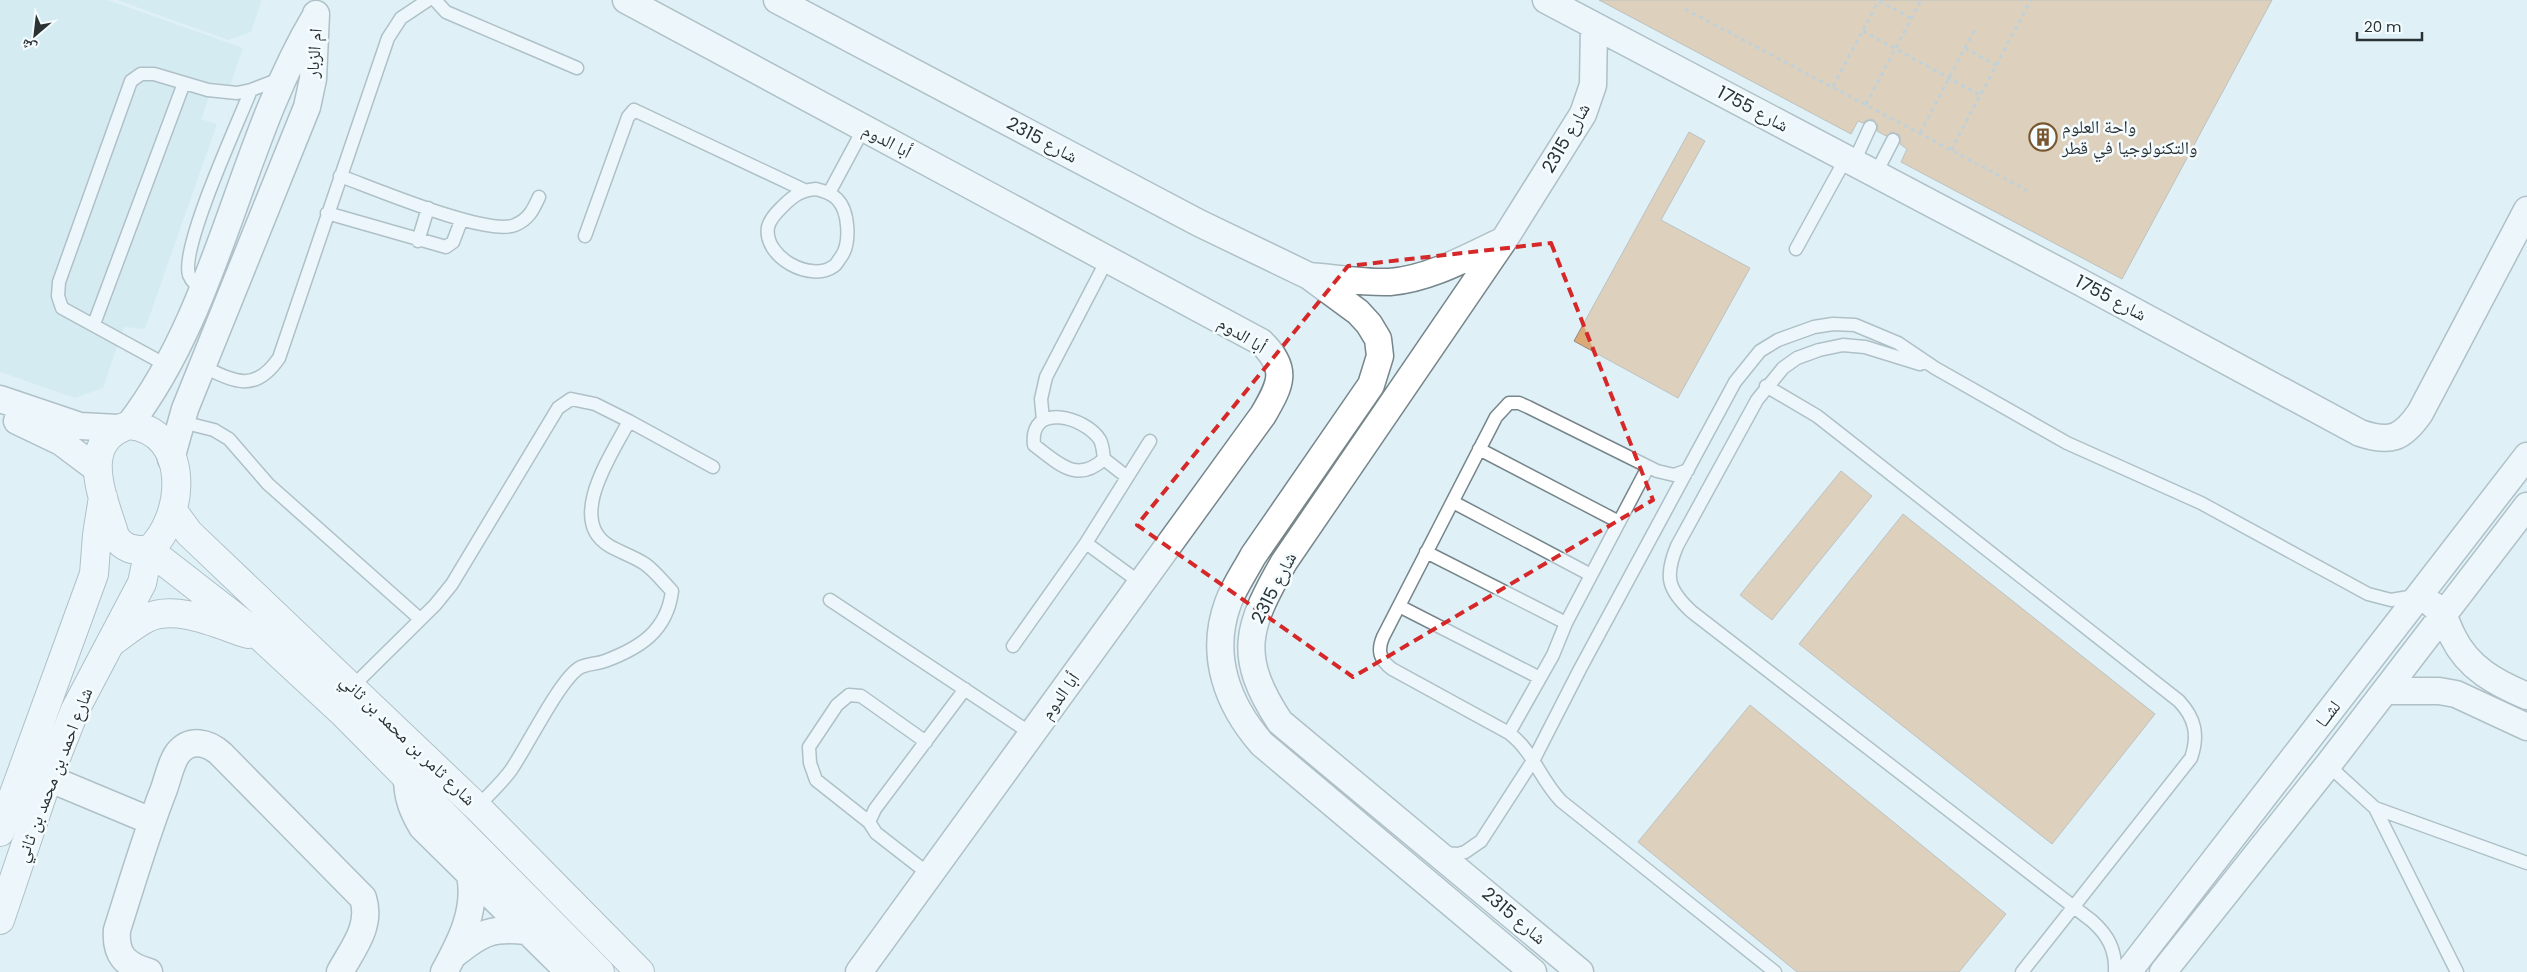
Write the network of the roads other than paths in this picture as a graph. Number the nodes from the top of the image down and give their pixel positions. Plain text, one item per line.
1 (428, 0) edge
2 (435, 0) edge
3 (626, 0) edge
4 (777, 0) edge
5 (1546, 0) edge
6 (319, 7) edge
7 (1594, 26) junction
8 (577, 68) dead end
9 (284, 76) junction
10 (184, 83) junction
11 (251, 90) junction
12 (1870, 127) dead end
13 (864, 128) junction
14 (1893, 140) dead end
15 (1859, 164) junction
16 (340, 176) junction
17 (804, 190) junction
18 (829, 192) junction
19 (539, 197) dead end
20 (428, 208) junction
21 (2527, 210) edge
22 (327, 213) junction
23 (461, 221) junction
24 (585, 236) dead end
25 (1504, 240) junction
26 (418, 241) junction
27 (1796, 249) dead end
28 (1107, 260) junction
29 (1309, 276) junction
30 (202, 289) junction
31 (94, 324) junction
32 (168, 366) junction
33 (202, 366) junction
34 (1935, 368) junction
35 (1766, 386) junction
36 (0, 398) edge
37 (0, 414) edge
38 (1043, 420) junction
39 (629, 421) junction
40 (182, 422) junction
41 (123, 427) junction
42 (1150, 441) dead end
43 (1479, 449) junction
44 (2527, 456) edge
45 (171, 459) junction
46 (1104, 459) junction
47 (713, 467) dead end
48 (1648, 467) junction
49 (97, 469) junction
50 (1688, 470) junction
51 (1128, 477) junction
52 (103, 498) junction
53 (1453, 502) junction
54 (2527, 506) edge
55 (173, 511) junction
56 (1619, 522) junction
57 (1086, 542) junction
58 (149, 550) junction
59 (1426, 552) junction
60 (1591, 575) junction
61 (1142, 584) junction
62 (2420, 594) junction
63 (830, 600) dead end
64 (1399, 606) junction
65 (2444, 612) junction
66 (420, 619) junction
67 (1566, 623) junction
68 (262, 638) junction
69 (109, 644) junction
70 (1013, 646) dead end
71 (1538, 677) junction
72 (352, 686) junction
73 (965, 689) junction
74 (2385, 691) junction
75 (2527, 696) edge
76 (2527, 727) edge
77 (1509, 733) junction
78 (1032, 734) junction
79 (926, 742) junction
80 (1534, 759) junction
81 (2328, 765) junction
82 (407, 777) junction
83 (48, 778) junction
84 (477, 807) junction
85 (2375, 808) junction
86 (151, 821) junction
87 (869, 822) junction
88 (0, 832) edge
89 (1439, 853) junction
90 (2527, 863) edge
91 (470, 875) junction
92 (930, 875) junction
93 (2074, 906) junction
94 (0, 920) edge
95 (526, 931) junction
96 (449, 963) edge
97 (149, 972) edge
98 (340, 972) edge
99 (569, 972) edge
100 (600, 972) edge
101 (640, 972) edge
102 (858, 972) edge
103 (1533, 972) edge
104 (1580, 972) edge
105 (1776, 972) edge
106 (2022, 972) edge
107 (2116, 972) edge
108 (2128, 972) edge
109 (2163, 972) edge
110 (2457, 972) edge

1 - 16 lane
2 - 8 lane
3 - 13 street, أبا الدوم
4 - 29 street, شارع 2315
5 - 7 street, شارع 1755
6 - 9 street, ام الزبار
6 - 33 street, ام الزبار
7 - 15 street, شارع 1755
7 - 25 street, شارع 2315
9 - 11 lane
9 - 30 street, ام الزبار
10 - 11 lane
10 - 31 lane
10 - 31 lane
11 - 30 lane
12 - 15 lane
13 - 18 lane
13 - 28 street, أبا الدوم
14 - 15 lane
15 - 21 street, شارع 1755
15 - 27 lane
16 - 20 lane
16 - 22 lane
17 - 18 lane
17 - 18 lane
17 - 24 lane
19 - 23 lane
20 - 23 lane
20 - 26 lane
22 - 26 lane
22 - 33 lane
23 - 26 lane
25 - 29 street, شارع 2315
25 - 89 street, شارع 2315
28 - 38 lane
28 - 61 street, أبا الدوم
29 - 103 street, شارع 2315
30 - 32 street, ام الزبار
31 - 32 lane
32 - 41 street, ام الزبار
33 - 40 street, ام الزبار
34 - 35 lane
34 - 50 lane
34 - 62 lane
35 - 93 lane
35 - 93 lane
36 - 41 street
37 - 49 street
38 - 46 lane
38 - 46 lane
39 - 47 lane
39 - 66 lane
39 - 84 lane
40 - 45 street, ام الزبار
40 - 66 lane
41 - 45 street
41 - 49 street
42 - 51 lane
43 - 48 lane
43 - 53 lane
43 - 56 lane
44 - 62 street, لشــا
45 - 55 street
46 - 51 lane
48 - 50 lane
48 - 56 lane
49 - 52 street
50 - 80 lane
51 - 57 lane
52 - 58 street
52 - 88 street, شارع احمد بن محمد بن ثاني
53 - 59 lane
53 - 60 lane
54 - 65 street, لشــا
55 - 58 street
55 - 72 street, شارع ثامر بن محمد بن ثاني
56 - 60 lane
57 - 61 lane
57 - 70 lane
58 - 68 street, شارع ثامر بن محمد بن ثاني
58 - 69 street, شارع احمد بن محمد بن ثاني
59 - 64 lane
59 - 67 lane
60 - 67 lane
61 - 78 street, أبا الدوم
62 - 65 street
62 - 108 street, لشــا
63 - 73 lane
64 - 71 lane
64 - 77 lane
65 - 74 street, لشــا
65 - 75 street
66 - 72 lane
67 - 71 lane
68 - 69 street
68 - 82 street, شارع ثامر بن محمد بن ثاني
69 - 83 street, شارع احمد بن محمد بن ثاني
71 - 77 lane
72 - 84 street, شارع ثامر بن محمد بن ثاني
73 - 78 lane
73 - 79 lane
74 - 76 street
74 - 81 street, لشــا
77 - 80 lane
78 - 92 street, أبا الدوم
79 - 87 lane
79 - 87 lane
80 - 89 lane
80 - 105 lane
81 - 85 lane
81 - 109 street, لشــا
82 - 91 street
82 - 100 street, شارع ثامر بن محمد بن ثاني
83 - 86 street
83 - 94 street, شارع احمد بن محمد بن ثاني
84 - 101 street, شارع ثامر بن محمد بن ثاني
85 - 90 lane
85 - 110 lane
86 - 97 street
86 - 98 street
87 - 92 lane
89 - 104 street, شارع 2315
91 - 95 street
91 - 96 street
92 - 102 street, أبا الدوم
93 - 106 lane
93 - 107 lane
95 - 96 street
95 - 99 street

